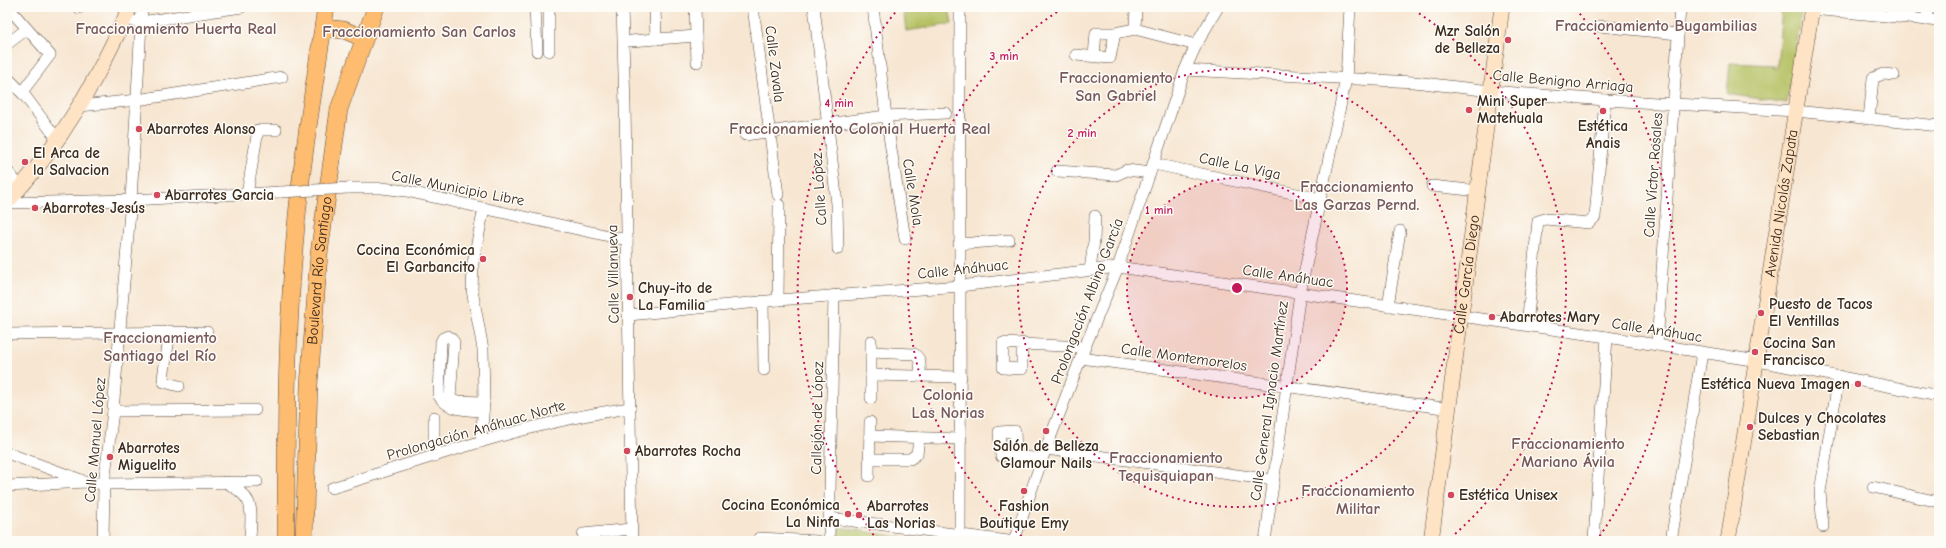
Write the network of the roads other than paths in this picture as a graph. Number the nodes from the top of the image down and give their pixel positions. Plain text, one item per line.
1 (8, 7) edge
2 (142, 7) edge
3 (242, 7) edge
4 (326, 7) edge
5 (376, 7) edge
6 (535, 7) edge
7 (549, 7) edge
8 (622, 7) edge
9 (655, 7) edge
10 (695, 7) edge
11 (753, 7) edge
12 (814, 7) edge
13 (873, 7) edge
14 (960, 7) edge
15 (1136, 7) edge
16 (1218, 7) edge
17 (1350, 7) edge
18 (1502, 7) edge
19 (1680, 7) edge
20 (1928, 7) edge
21 (1812, 8) edge
22 (128, 13) edge
23 (1926, 20) junction
24 (1939, 21) edge
25 (141, 22) junction
26 (1599, 26) dead end
27 (323, 28) junction
28 (27, 29) junction
29 (1135, 29) junction
30 (1115, 33) junction
31 (1678, 34) junction
32 (696, 36) junction
33 (364, 38) junction
34 (656, 39) junction
35 (632, 41) dead end
36 (7, 44) edge
37 (1196, 45) junction
38 (537, 51) dead end
39 (549, 51) dead end
40 (1076, 55) dead end
41 (1094, 56) junction
42 (698, 62) dead end
43 (1185, 70) junction
44 (1894, 75) dead end
45 (7, 77) edge
46 (282, 77) dead end
47 (1346, 79) junction
48 (1491, 91) junction
49 (22, 92) junction
50 (137, 100) junction
51 (1605, 100) junction
52 (1673, 105) junction
53 (80, 106) junction
54 (1796, 111) junction
55 (946, 113) dead end
56 (886, 116) junction
57 (1869, 119) junction
58 (829, 125) junction
59 (1939, 126) edge
60 (276, 130) dead end
61 (769, 132) junction
62 (745, 135) dead end
63 (58, 140) junction
64 (1152, 168) junction
65 (7, 171) edge
66 (1057, 171) dead end
67 (1432, 186) dead end
68 (21, 187) junction
69 (1479, 191) junction
70 (247, 194) junction
71 (1321, 199) junction
72 (131, 200) junction
73 (7, 202) edge
74 (484, 208) junction
75 (1095, 216) dead end
76 (1400, 230) dead end
77 (905, 239) dead end
78 (627, 240) junction
79 (1009, 240) dead end
80 (959, 244) junction
81 (838, 249) dead end
82 (1118, 267) junction
83 (1090, 270) junction
84 (960, 286) junction
85 (1300, 293) junction
86 (834, 295) junction
87 (778, 300) junction
88 (763, 301) junction
89 (1388, 306) junction
90 (629, 314) junction
91 (1462, 316) junction
92 (1527, 325) junction
93 (170, 331) junction
94 (120, 332) junction
95 (207, 332) dead end
96 (7, 334) edge
97 (1607, 337) junction
98 (1022, 343) dead end
99 (1657, 345) junction
100 (1084, 347) junction
101 (1702, 353) junction
102 (1081, 358) junction
103 (1758, 361) junction
104 (764, 370) dead end
105 (871, 375) junction
106 (920, 376) junction
107 (1839, 376) junction
108 (961, 377) junction
109 (178, 386) dead end
110 (1287, 387) junction
111 (1939, 396) edge
112 (871, 398) dead end
113 (447, 401) dead end
114 (483, 407) junction
115 (630, 408) junction
116 (1450, 409) junction
117 (255, 410) dead end
118 (113, 411) junction
119 (434, 417) dead end
120 (870, 422) dead end
121 (870, 436) junction
122 (920, 438) junction
123 (960, 439) junction
124 (481, 442) junction
125 (7, 453) edge
126 (1044, 454) junction
127 (437, 456) junction
128 (1016, 456) dead end
129 (869, 459) junction
130 (869, 476) dead end
131 (1273, 480) junction
132 (86, 482) junction
133 (224, 482) junction
134 (257, 482) dead end
135 (104, 484) junction
136 (7, 486) edge
137 (1873, 487) dead end
138 (332, 488) dead end
139 (1939, 502) edge
140 (830, 518) junction
141 (1823, 527) dead end
142 (631, 528) junction
143 (583, 534) dead end
144 (960, 535) junction
145 (759, 538) dead end
146 (103, 541) edge
147 (250, 541) edge
148 (286, 541) edge
149 (304, 541) edge
150 (632, 541) edge
151 (817, 541) edge
152 (829, 541) edge
153 (1008, 541) edge
154 (1014, 541) edge
155 (1265, 541) edge
156 (1431, 541) edge
157 (1594, 541) edge
158 (1671, 541) edge
159 (1728, 541) edge

1 - 28 street
2 - 25 street, Calle Manuel López
3 - 25 street
4 - 27 main road, Boulevard Río Santiago
5 - 33 main road, Boulevard Río Santiago
6 - 38 street
7 - 39 street
8 - 78 street, Calle Villanueva
9 - 34 street
10 - 32 street
11 - 61 street, Calle Zavala
12 - 58 street, Calle López
13 - 56 street, Calle Mola
14 - 80 street
15 - 29 street
16 - 37 street, Prolongación Albino García
17 - 47 street, Calle General Ignacio Martínez
18 - 48 street, Calle García Diego
19 - 31 street, Calle Víctor Rosales
20 - 23 street
21 - 23 street
21 - 54 street, Avenida Nicolás Zapata
22 - 25 street
22 - 53 street
23 - 24 street
25 - 50 street, Calle Manuel López
26 - 31 street
27 - 33 main road
27 - 148 main road, Boulevard Río Santiago
28 - 36 street
28 - 49 street
29 - 30 street
29 - 37 street
30 - 41 street
30 - 41 street
31 - 52 street, Calle Víctor Rosales
32 - 34 street
32 - 42 street
33 - 149 main road, Boulevard Río Santiago
34 - 35 street
37 - 43 street, Prolongación Albino García
40 - 41 street
43 - 47 street, Calle Benigno Arriaga
43 - 64 street, Prolongación Albino García
44 - 57 street
45 - 49 street
46 - 50 street
47 - 48 street, Calle Benigno Arriaga
47 - 71 street, Calle General Ignacio Martínez
48 - 51 street, Calle Benigno Arriaga
48 - 69 street, Calle García Diego
49 - 63 street
50 - 53 street
50 - 72 street, Calle Manuel López
51 - 52 street, Calle Benigno Arriaga
51 - 92 street
52 - 54 street, Calle Benigno Arriaga
52 - 99 street, Calle Víctor Rosales
53 - 63 street
54 - 57 street, Calle Benigno Arriaga
54 - 103 street, Avenida Nicolás Zapata
55 - 56 street
56 - 58 street
56 - 77 street, Calle Mola
57 - 59 street, Calle Benigno Arriaga
58 - 61 street
58 - 81 street, Calle López
60 - 70 street
61 - 62 street
61 - 87 street, Calle Zavala
63 - 68 street
64 - 66 street, Calle La Viga
64 - 71 street, Calle La Viga
64 - 82 street, Prolongación Albino García
65 - 68 street
67 - 69 street
68 - 73 street
69 - 91 street, Calle García Diego
70 - 72 street, Calle Municipio Libre
70 - 74 street, Calle Municipio Libre, bridge
71 - 85 street, Calle General Ignacio Martínez
72 - 73 street, Calle Municipio Libre
72 - 94 street, Calle Manuel López
74 - 78 street, Calle Municipio Libre
74 - 114 street
75 - 83 street
76 - 89 street
78 - 90 street, Calle Villanueva
79 - 80 street
80 - 84 street
82 - 83 street, Calle Anáhuac
82 - 85 street, Calle Anáhuac
82 - 100 street, Prolongación Albino García
83 - 84 street, Calle Anáhuac
84 - 86 street, Calle Anáhuac
84 - 108 street
85 - 89 street, Calle Anáhuac
85 - 110 street, Calle General Ignacio Martínez
86 - 87 street, Calle Anáhuac
86 - 140 street, Callejón de López
87 - 88 street, Calle Anáhuac
88 - 90 street, Calle Anáhuac
88 - 104 street
89 - 91 street, Calle Anáhuac
90 - 115 street, Calle Villanueva
91 - 92 street, Calle Anáhuac
91 - 116 street, Calle García Diego
92 - 97 street, Calle Anáhuac
93 - 94 street
93 - 95 street
93 - 109 street
94 - 96 street
94 - 118 street, Calle Manuel López
97 - 99 street, Calle Anáhuac
97 - 157 street
98 - 100 street
99 - 101 street, Calle Anáhuac
100 - 102 street, Prolongación Albino García
101 - 103 street, Calle Anáhuac
101 - 158 street
102 - 110 street, Calle Montemorelos
102 - 126 street, Prolongación Albino García
103 - 107 street, Calle Anáhuac
103 - 159 street, Avenida Nicolás Zapata
105 - 106 street
105 - 106 street
105 - 112 street
106 - 108 street
107 - 111 street, Calle Anáhuac
107 - 141 street
108 - 123 street
110 - 116 street, Calle Montemorelos
110 - 131 street, Calle General Ignacio Martínez
113 - 114 street
114 - 124 street
115 - 124 street, Prolongación Anáhuac Norte
115 - 142 street, Calle Villanueva
116 - 156 street, Calle García Diego
117 - 118 street
118 - 135 street, Calle Manuel López
119 - 127 street
120 - 121 street
121 - 122 street
121 - 129 street
122 - 123 street
122 - 129 street
123 - 144 street
124 - 127 street, Prolongación Anáhuac Norte
125 - 132 street
126 - 128 street
126 - 131 street
126 - 154 street, Prolongación Albino García
127 - 138 street, Prolongación Anáhuac Norte
129 - 130 street
131 - 155 street, Calle General Ignacio Martínez
132 - 135 street
132 - 136 street
133 - 134 street
133 - 135 street
133 - 147 street
135 - 146 street, Calle Manuel López
137 - 139 street
140 - 144 street
140 - 152 street, Callejón de López
142 - 143 street
142 - 150 street, Calle Villanueva
144 - 153 street
145 - 151 street

